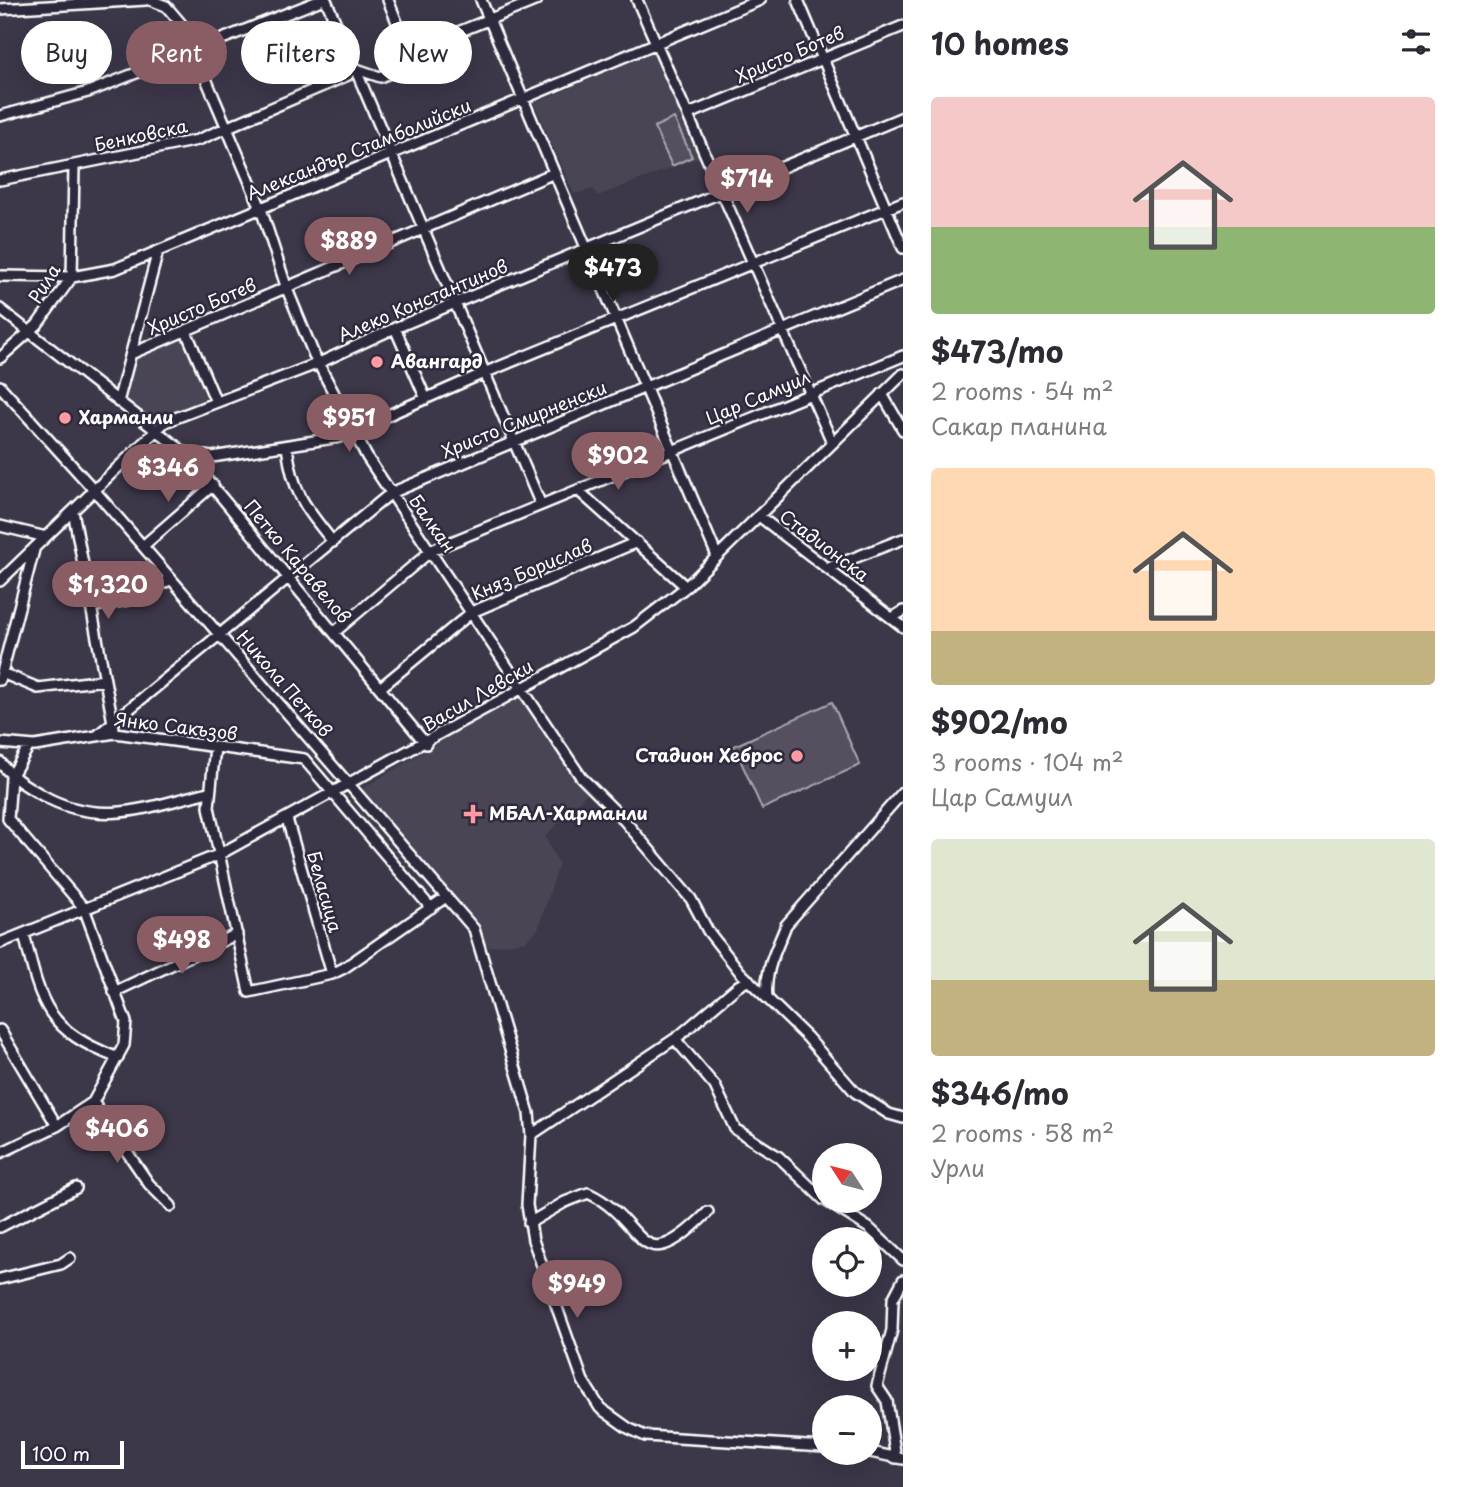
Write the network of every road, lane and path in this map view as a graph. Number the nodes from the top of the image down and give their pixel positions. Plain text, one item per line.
1 (148, 0) edge
2 (324, 0) edge
3 (388, 0) edge
4 (481, 0) edge
5 (537, 0) edge
6 (637, 0) edge
7 (760, 0) edge
8 (798, 0) edge
9 (0, 9) edge
10 (489, 19) junction
11 (178, 21) edge
12 (333, 21) edge
13 (396, 21) edge
14 (472, 26) edge
15 (903, 26) edge
16 (227, 39) edge
17 (656, 42) junction
18 (823, 57) junction
19 (126, 78) edge
20 (360, 81) edge
21 (209, 84) edge
22 (327, 84) edge
23 (524, 100) junction
24 (689, 114) junction
25 (0, 116) edge
26 (903, 117) edge
27 (228, 126) junction
28 (856, 136) junction
29 (391, 155) junction
30 (74, 166) junction
31 (554, 173) junction
32 (0, 180) edge
33 (721, 194) junction
34 (903, 202) edge
35 (260, 206) junction
36 (887, 209) junction
37 (422, 229) junction
38 (588, 247) junction
39 (903, 248) edge
40 (158, 251) junction
41 (752, 264) junction
42 (0, 276) edge
43 (72, 277) junction
44 (903, 280) edge
45 (287, 289) junction
46 (454, 305) junction
47 (0, 309) edge
48 (617, 318) junction
49 (395, 328) junction
50 (186, 331) junction
51 (783, 331) junction
52 (29, 333) junction
53 (133, 353) junction
54 (903, 356) edge
55 (0, 358) edge
56 (319, 363) junction
57 (484, 373) junction
58 (903, 373) edge
59 (0, 386) edge
60 (646, 387) junction
61 (810, 393) junction
62 (882, 394) junction
63 (426, 399) junction
64 (118, 402) junction
65 (216, 402) junction
66 (903, 430) edge
67 (158, 431) junction
68 (354, 432) junction
69 (515, 441) junction
70 (832, 442) junction
71 (287, 447) junction
72 (673, 451) junction
73 (185, 453) junction
74 (213, 485) junction
75 (95, 491) junction
76 (580, 492) junction
77 (391, 493) junction
78 (541, 505) junction
79 (73, 511) junction
80 (759, 516) junction
81 (0, 526) edge
82 (46, 537) junction
83 (903, 539) edge
84 (333, 542) junction
85 (637, 542) junction
86 (143, 546) junction
87 (34, 548) junction
88 (432, 550) junction
89 (717, 556) junction
90 (828, 568) junction
91 (289, 576) junction
92 (171, 579) junction
93 (0, 581) edge
94 (686, 587) junction
95 (90, 607) junction
96 (903, 611) edge
97 (472, 612) junction
98 (892, 618) junction
99 (903, 627) edge
100 (336, 631) junction
101 (220, 635) junction
102 (1, 677) edge
103 (105, 680) junction
104 (380, 688) junction
105 (522, 688) junction
106 (115, 729) junction
107 (99, 734) joint
108 (0, 743) edge
109 (426, 744) junction
110 (29, 746) junction
111 (215, 747) junction
112 (317, 747) junction
113 (304, 759) junction
114 (0, 762) edge
115 (11, 777) junction
116 (349, 784) junction
117 (208, 792) junction
118 (334, 792) junction
119 (903, 792) edge
120 (287, 819) junction
121 (4, 821) edge
122 (218, 855) junction
123 (446, 897) junction
124 (84, 908) junction
125 (432, 908) junction
126 (24, 934) junction
127 (237, 934) junction
128 (0, 943) edge
129 (332, 974) junction
130 (749, 980) junction
131 (114, 992) junction
132 (767, 997) junction
133 (0, 1030) edge
134 (675, 1039) junction
135 (118, 1058) junction
136 (93, 1102) junction
137 (903, 1118) edge
138 (57, 1126) junction
139 (531, 1135) junction
140 (0, 1153) edge
141 (76, 1188) dead end
142 (812, 1188) edge
143 (171, 1206) dead end
144 (708, 1212) dead end
145 (845, 1213) edge
146 (529, 1223) junction
147 (0, 1227) edge
148 (70, 1258) dead end
149 (903, 1260) edge
150 (0, 1279) edge
151 (903, 1280) edge
152 (812, 1446) edge
153 (882, 1454) edge
154 (900, 1458) edge

1 - 9 street
1 - 11 street, Балкан
2 - 12 street
2 - 16 street
3 - 13 street
4 - 10 street
5 - 10 street
6 - 17 street
7 - 17 street, Александър Стамболийски
8 - 18 street
10 - 14 street
10 - 23 street
15 - 18 street, Христо Ботев
17 - 23 street, Александър Стамболийски
17 - 24 street
18 - 24 street, Христо Ботев
18 - 28 street
19 - 25 street
20 - 29 street
21 - 27 street, Балкан
22 - 27 street, Бенковска
23 - 29 street, Александър Стамболийски
23 - 31 street
24 - 33 street
26 - 28 street, Алеко Константинов
27 - 30 street, Бенковска
27 - 35 street, Балкан
28 - 33 street, Алеко Константинов
28 - 36 street
29 - 35 street, Александър Стамболийски
29 - 37 street
30 - 32 street, Бенковска
30 - 43 street, Рила
31 - 37 street, Христо Ботев
31 - 38 street
33 - 38 street, Алеко Константинов
33 - 41 street
34 - 36 street
35 - 40 street, Александър Стамболийски
35 - 45 street, Балкан
36 - 39 street
36 - 41 street
37 - 45 street, Христо Ботев
37 - 46 street
38 - 46 street, Алеко Константинов
38 - 48 street
40 - 43 street, Александър Стамболийски
40 - 53 street
41 - 48 street
41 - 51 street
42 - 43 street, Александър Стамболийски
43 - 52 street, Рила
44 - 51 street, Христо Смирненски
45 - 50 street, Христо Ботев
45 - 56 street, Балкан
46 - 49 street, Алеко Константинов
46 - 57 street
47 - 52 street, Петко Каравелов
48 - 57 street
48 - 60 street
49 - 56 street, Алеко Константинов
49 - 63 street
50 - 53 street, Христо Ботев
50 - 65 street
51 - 60 street, Христо Смирненски
51 - 61 street
52 - 55 street, Рила
52 - 64 street, Петко Каравелов
53 - 64 street
54 - 61 street, Цар Самуил
56 - 65 street, Алеко Константинов
56 - 68 street, Балкан
57 - 63 street
57 - 69 street
58 - 62 street, Васил Левски
59 - 75 street, Никола Петков
60 - 69 street, Христо Смирненски
60 - 72 street
61 - 70 street
61 - 72 street, Цар Самуил
62 - 66 street
62 - 70 street, Васил Левски
63 - 68 street
64 - 67 street, Петко Каравелов
65 - 67 street, Алеко Константинов
67 - 73 street, Петко Каравелов
67 - 75 street, Алеко Константинов
68 - 71 street
68 - 77 street, Балкан
69 - 77 street, Христо Смирненски
69 - 78 street
70 - 80 street, Васил Левски
71 - 73 street
71 - 84 street
72 - 76 street, Цар Самуил
72 - 89 street
73 - 74 street, Петко Каравелов
74 - 86 street
74 - 91 street, Петко Каравелов
75 - 79 street, Алеко Константинов
75 - 86 street, Никола Петков
76 - 78 street, Цар Самуил
76 - 85 street
77 - 84 street, Христо Смирненски
77 - 88 street, Балкан
78 - 88 street, Цар Самуил
79 - 82 street, Алеко Константинов
79 - 95 street
80 - 89 street, Васил Левски
80 - 90 street, Стадионска
81 - 82 street
82 - 87 street, Алеко Константинов
83 - 90 street
84 - 91 street, Христо Смирненски
85 - 94 street
85 - 97 street, Княз Борислав
86 - 92 street, Никола Петков
87 - 93 street, Алеко Константинов
87 - 102 street
88 - 97 street, Балкан
88 - 100 street, Цар Самуил
89 - 94 street, Васил Левски
90 - 98 street, Стадионска
91 - 100 street, Петко Каравелов
91 - 101 street, Христо Смирненски
92 - 95 street
92 - 101 street, Никола Петков
94 - 105 street, Васил Левски
95 - 103 street
96 - 98 street
97 - 104 street, Княз Борислав
97 - 105 street, Балкан
98 - 99 street, Стадионска
100 - 104 street, Петко Каравелов
101 - 106 street, Христо Смирненски
101 - 112 street, Никола Петков
102 - 103 street
103 - 106 street
104 - 109 street, Петко Каравелов
105 - 109 street, Васил Левски
105 - 130 street, Балкан
106 - 107 street, Христо Смирненски
106 - 111 street, Янко Сакъзов
107 - 110 street, Янко Сакъзов
108 - 110 street, Янко Сакъзов
109 - 116 street, Васил Левски
110 - 115 street
111 - 113 street, Янко Сакъзов
111 - 117 street
112 - 113 street
112 - 116 street, Никола Петков
113 - 118 street
114 - 115 street
115 - 117 street
115 - 121 street
116 - 118 street, Васил Левски
116 - 123 street, Никола Петков
117 - 122 street
118 - 120 street, Васил Левски
118 - 125 street
119 - 132 street
120 - 122 street, Васил Левски
120 - 129 street, Беласица
121 - 124 street
122 - 124 street, Васил Левски
122 - 127 street
123 - 125 street
123 - 139 street, Никола Петков
124 - 126 street, Васил Левски
124 - 131 street
125 - 129 street
126 - 128 street, Васил Левски
126 - 135 street
127 - 129 street
127 - 131 street
130 - 132 street, Балкан
130 - 134 street
131 - 135 street
132 - 137 street, Балкан
133 - 138 street
134 - 139 street
134 - 142 street
135 - 136 street
136 - 138 street
136 - 143 street
138 - 140 street
139 - 146 street, Никола Петков
141 - 147 street
144 - 146 street
145 - 149 street
146 - 152 street
148 - 150 street
151 - 154 street
153 - 154 street

